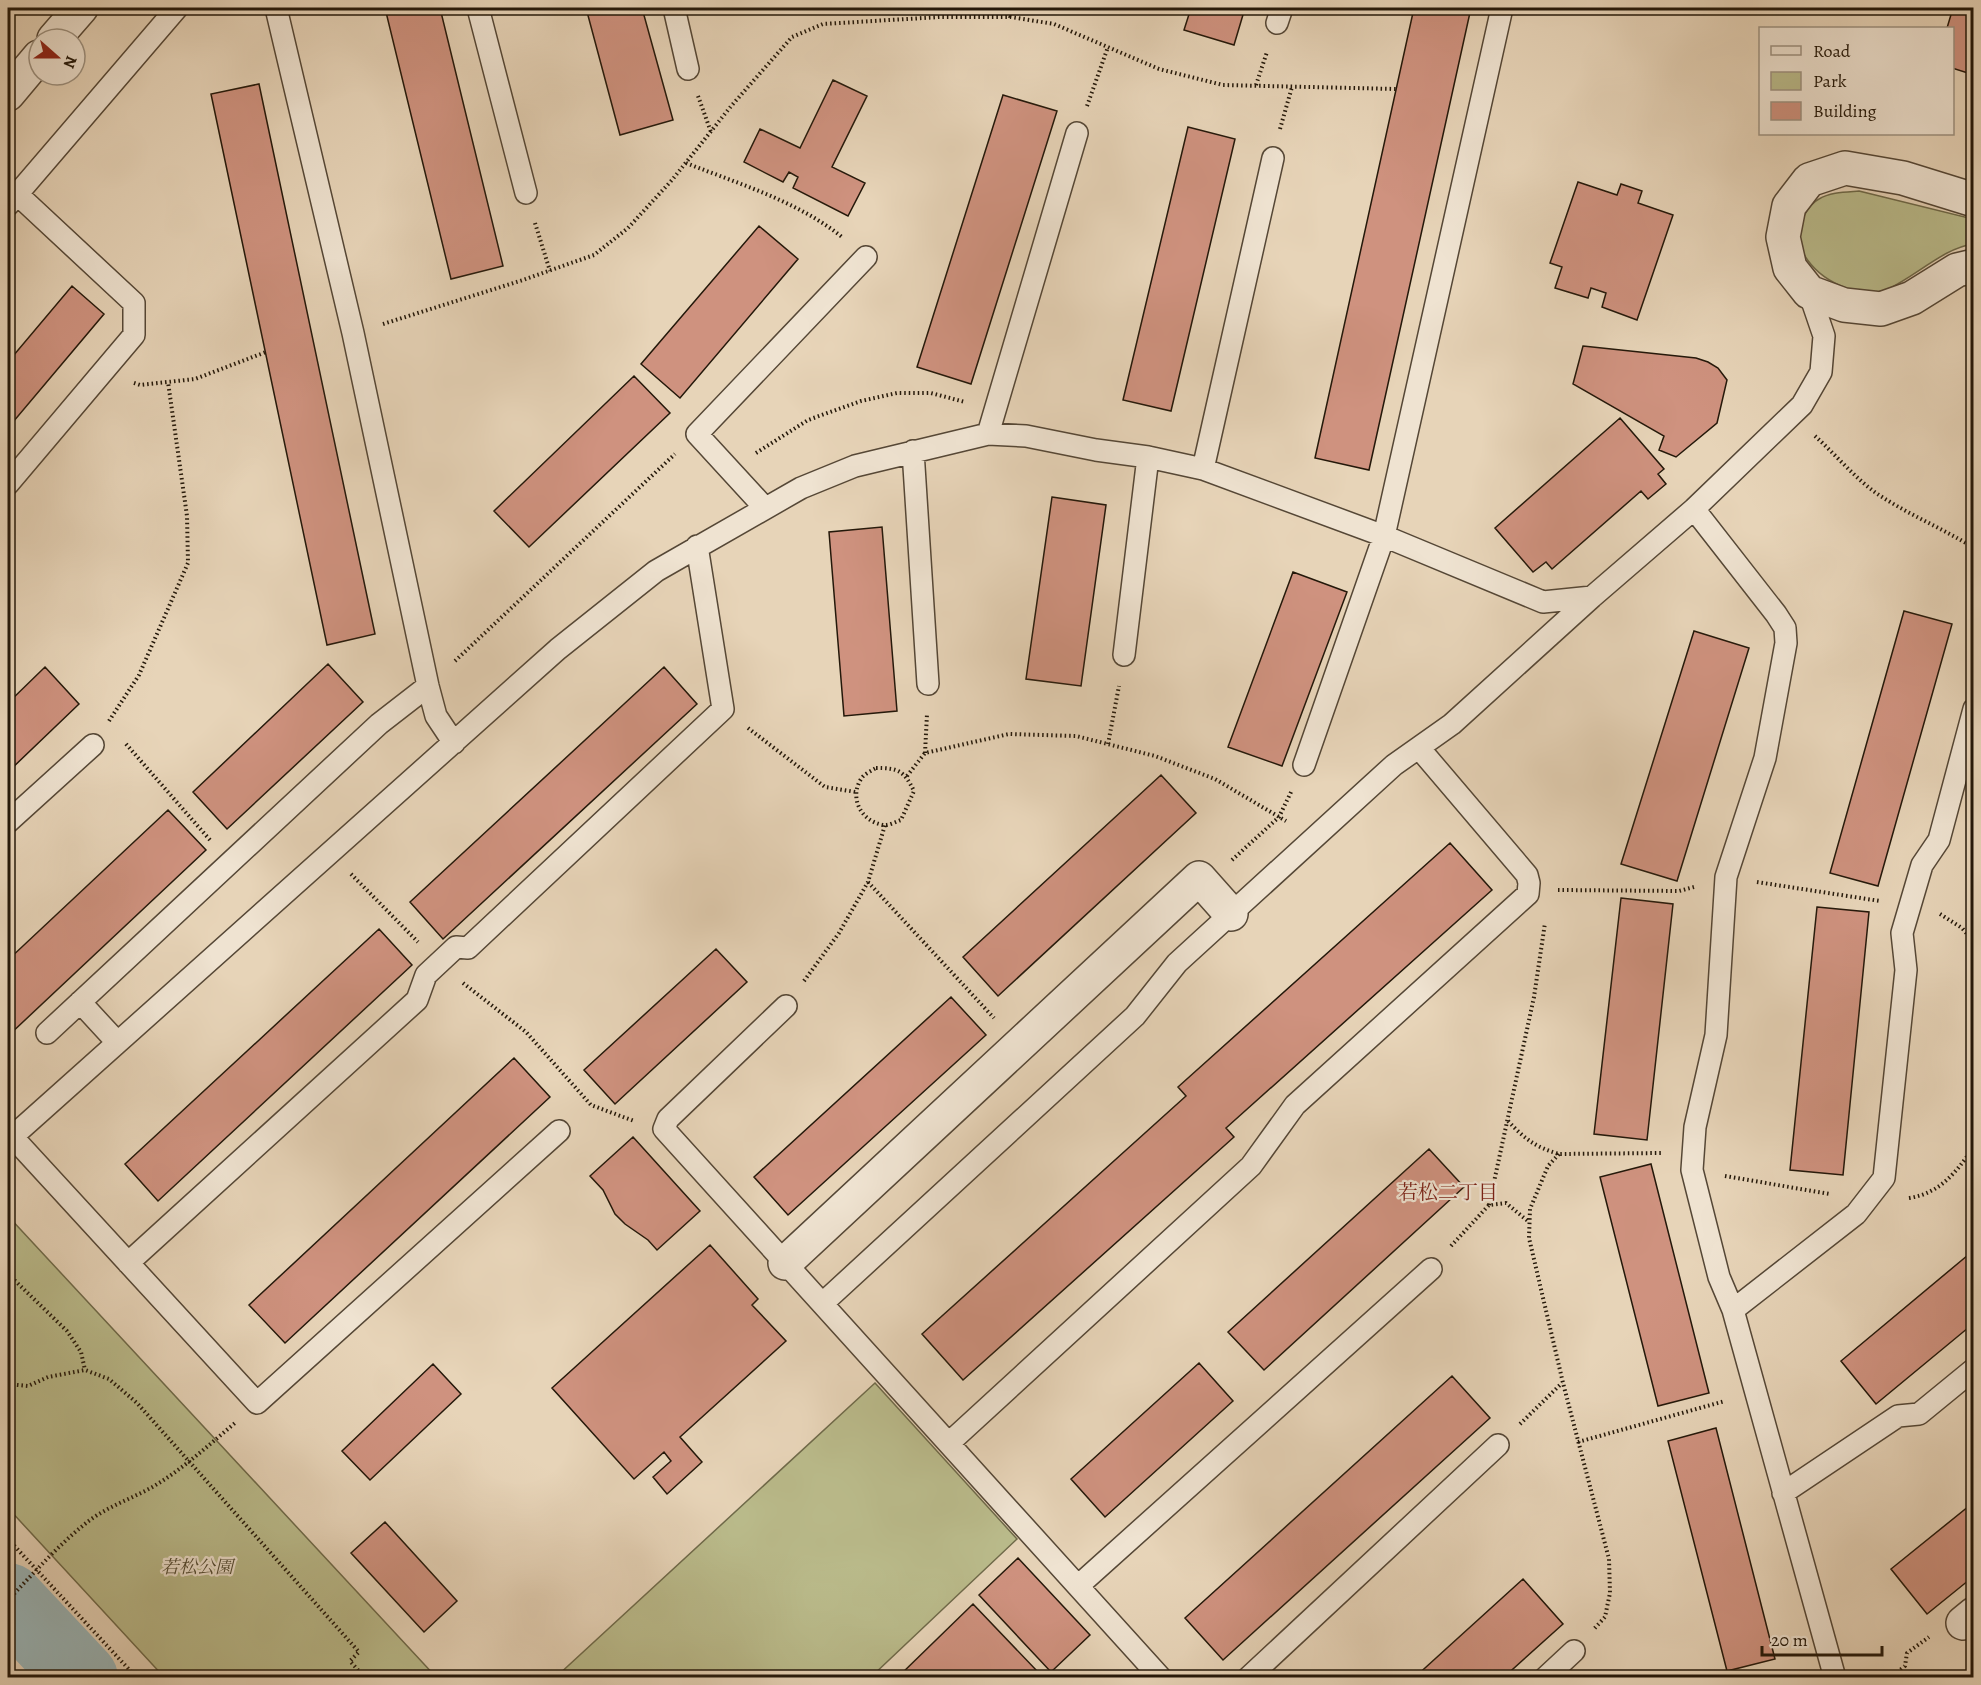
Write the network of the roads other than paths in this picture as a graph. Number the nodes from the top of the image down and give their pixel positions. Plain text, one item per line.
1 (81, 8) edge
2 (177, 8) edge
3 (276, 8) edge
4 (478, 8) edge
5 (674, 8) edge
6 (1502, 8) edge
7 (64, 27) edge
8 (688, 69) dead end
9 (27, 71) edge
10 (8, 94) edge
11 (1077, 133) road end
12 (1273, 158) road end
13 (526, 194) road end
14 (12, 200) edge
15 (1974, 200) edge
16 (866, 257) road end
17 (1974, 266) edge
18 (1809, 292) junction
19 (988, 434) junction
20 (913, 451) junction
21 (1148, 457) junction
22 (1203, 469) junction
23 (8, 484) edge
24 (765, 508) junction
25 (1694, 508) junction
26 (1384, 536) junction
27 (697, 546) junction
28 (1592, 597) junction
29 (1124, 655) road end
30 (928, 684) road end
31 (428, 686) junction
32 (1974, 709) edge
33 (454, 743) junction
34 (93, 745) road end
35 (1419, 748) junction
36 (1304, 765) road end
37 (8, 822) edge
38 (1231, 914) junction
39 (80, 1002) junction
40 (786, 1006) road end
41 (47, 1034) dead end
42 (117, 1042) junction
43 (559, 1131) dead end
44 (10, 1134) edge
45 (128, 1263) junction
46 (785, 1263) junction
47 (1431, 1269) road end
48 (823, 1303) junction
49 (1733, 1310) junction
50 (1974, 1369) edge
51 (949, 1443) junction
52 (1498, 1445) road end
53 (1783, 1493) junction
54 (1078, 1586) junction
55 (1574, 1651) road end
56 (1161, 1677) edge
57 (1248, 1677) edge
58 (1545, 1677) edge
59 (1835, 1677) edge

1 - 7 street
2 - 14 lane
3 - 31 lane
4 - 13 lane
5 - 8 lane
6 - 26 lane
9 - 10 street
11 - 19 lane
12 - 22 lane
14 - 23 lane
15 - 18 street
16 - 24 lane
17 - 18 street
18 - 25 lane
19 - 20 lane
19 - 21 lane
20 - 24 lane
20 - 30 lane
21 - 22 lane
21 - 29 lane
22 - 26 lane
24 - 27 lane
25 - 28 lane
25 - 49 lane
26 - 28 lane
26 - 36 lane
27 - 33 lane
27 - 45 lane
28 - 35 lane
31 - 33 lane
31 - 39 lane
32 - 49 lane
33 - 42 lane
34 - 37 lane
35 - 38 lane
35 - 51 lane
38 - 46 street
38 - 48 lane
39 - 41 lane
39 - 42 lane
40 - 46 lane
42 - 44 lane
43 - 45 lane
44 - 45 lane
46 - 48 lane
47 - 54 lane
48 - 51 lane
49 - 53 lane
50 - 53 lane
51 - 54 lane
52 - 57 lane
53 - 59 lane
54 - 56 lane
55 - 58 lane

